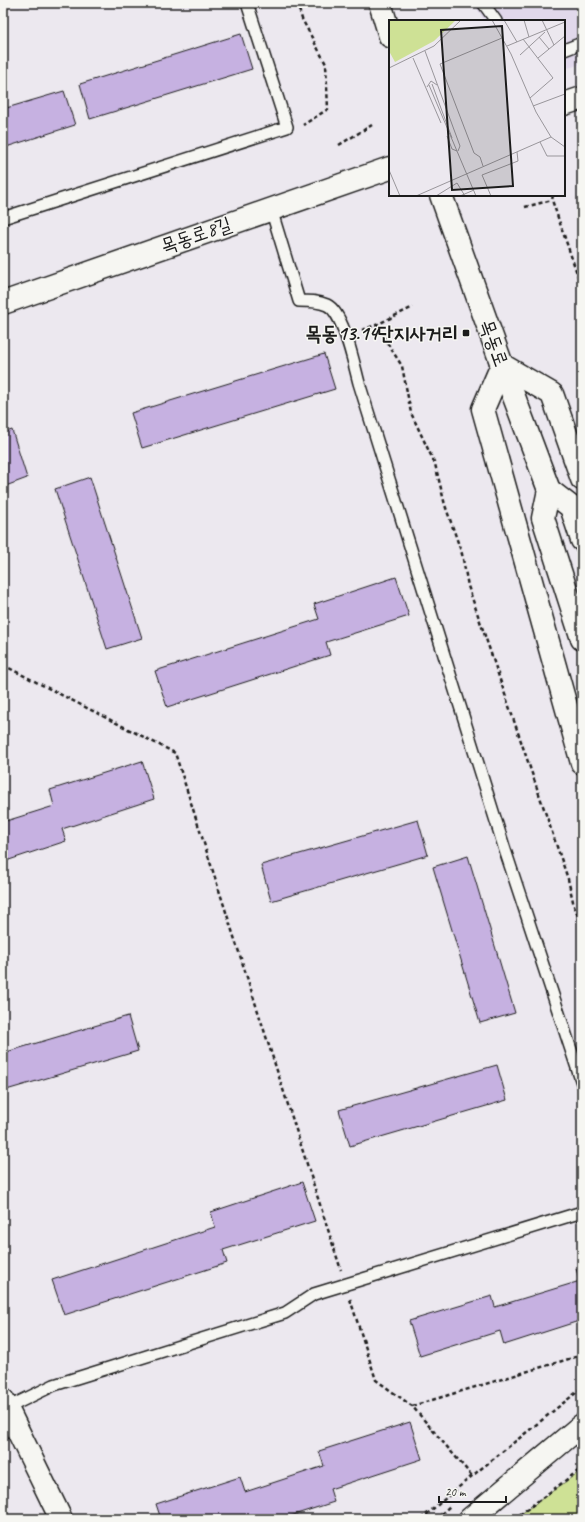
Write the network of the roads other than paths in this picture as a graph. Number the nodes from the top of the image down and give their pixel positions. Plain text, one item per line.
1 (246, 3) edge
2 (380, 3) edge
3 (483, 3) edge
4 (495, 20) edge
5 (389, 33) edge
6 (582, 43) edge
7 (565, 50) edge
8 (582, 98) edge
9 (565, 104) edge
10 (389, 168) edge
11 (441, 196) edge
12 (271, 209) junction
13 (3, 218) edge
14 (3, 303) edge
15 (502, 365) junction
16 (582, 479) edge
17 (549, 490) junction
18 (582, 540) edge
19 (582, 639) edge
20 (582, 763) edge
21 (582, 1083) edge
22 (582, 1212) edge
23 (5, 1404) edge
24 (582, 1425) edge
25 (60, 1519) edge
26 (470, 1519) edge

1 - 13 lane
2 - 5 main road
3 - 4 lane
6 - 7 lane
8 - 9 main road
10 - 12 main road, 목동로8길
11 - 15 main road, 목동로
12 - 14 main road, 목동로8길
12 - 21 lane
15 - 16 main road
15 - 17 main road, 목동로
15 - 20 main road
17 - 18 main road
17 - 19 main road
22 - 23 lane
23 - 25 main road
24 - 26 main road

